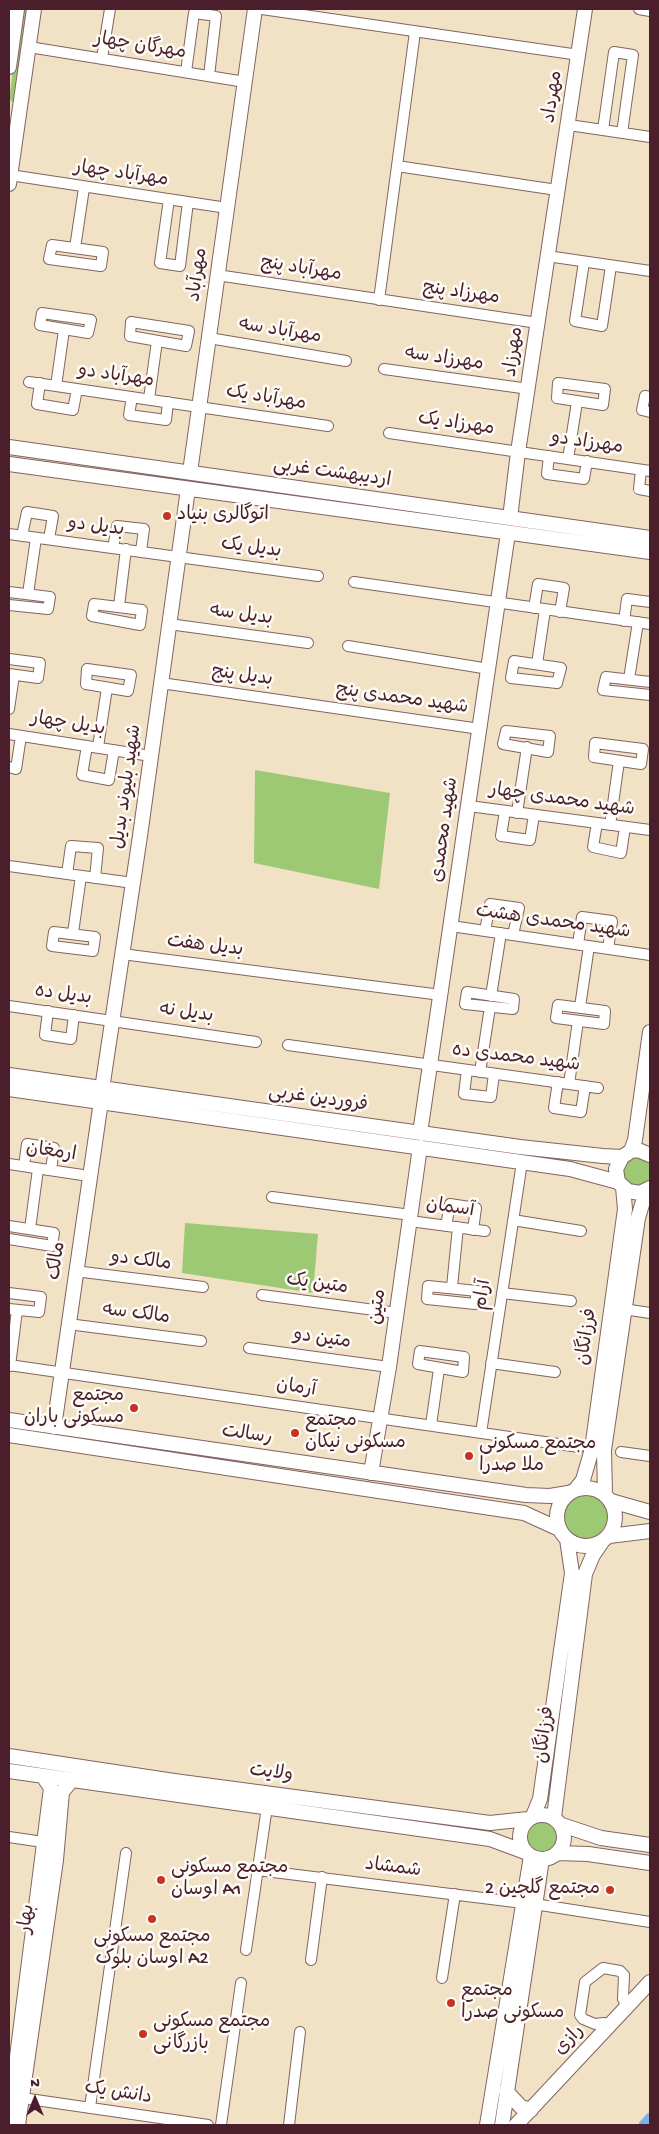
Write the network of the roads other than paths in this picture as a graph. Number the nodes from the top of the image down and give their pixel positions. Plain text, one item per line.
1 (17, 9) edge
2 (34, 9) edge
3 (110, 9) edge
4 (255, 9) edge
5 (262, 9) edge
6 (585, 9) edge
7 (638, 9) edge
8 (650, 11) edge
9 (416, 32) junction
10 (29, 47) junction
11 (578, 55) junction
12 (102, 58) junction
13 (9, 67) edge
14 (186, 72) junction
15 (208, 76) junction
16 (245, 82) junction
17 (14, 115) edge
18 (569, 125) junction
19 (603, 130) junction
20 (622, 133) junction
21 (650, 137) edge
22 (397, 166) junction
23 (9, 179) edge
24 (84, 188) junction
25 (557, 190) junction
26 (169, 199) junction
27 (188, 202) junction
28 (227, 208) junction
29 (76, 248) junction
30 (547, 256) junction
31 (584, 262) junction
32 (611, 266) junction
33 (650, 271) edge
34 (217, 275) junction
35 (379, 300) junction
36 (538, 323) junction
37 (64, 330) dead end
38 (208, 338) junction
39 (157, 341) junction
40 (346, 361) dead end
41 (384, 369) dead end
42 (29, 382) dead end
43 (40, 383) junction
44 (56, 386) junction
45 (77, 389) junction
46 (529, 389) junction
47 (132, 397) junction
48 (650, 397) edge
49 (149, 399) junction
50 (168, 402) junction
51 (577, 402) junction
52 (199, 407) junction
53 (650, 412) edge
54 (328, 426) dead end
55 (389, 433) dead end
56 (11, 446) edge
57 (518, 452) junction
58 (549, 456) junction
59 (568, 459) junction
60 (587, 462) junction
61 (10, 465) edge
62 (646, 470) edge
63 (190, 472) junction
64 (188, 489) junction
65 (650, 490) edge
66 (350, 496) junction
67 (349, 511) junction
68 (510, 518) junction
69 (508, 533) junction
70 (9, 534) edge
71 (22, 536) junction
72 (36, 538) junction
73 (650, 538) edge
74 (49, 540) junction
75 (113, 548) junction
76 (126, 549) junction
77 (141, 551) junction
78 (650, 552) edge
79 (178, 556) junction
80 (318, 576) dead end
81 (354, 582) dead end
82 (9, 592) edge
83 (28, 594) junction
84 (650, 602) edge
85 (499, 604) junction
86 (9, 605) edge
87 (118, 606) dead end
88 (534, 608) junction
89 (545, 610) junction
90 (560, 612) junction
91 (624, 621) junction
92 (638, 622) junction
93 (169, 624) junction
94 (650, 624) edge
95 (308, 643) dead end
96 (348, 646) dead end
97 (9, 660) edge
98 (537, 664) junction
99 (489, 669) junction
100 (11, 674) edge
101 (629, 679) junction
102 (650, 682) edge
103 (161, 684) junction
104 (107, 688) dead end
105 (650, 695) edge
106 (318, 705) joint
107 (9, 709) edge
108 (480, 729) junction
109 (9, 734) edge
110 (21, 736) junction
111 (86, 746) junction
112 (527, 747) dead end
113 (98, 748) junction
114 (114, 750) junction
115 (151, 756) junction
116 (619, 762) dead end
117 (9, 767) edge
118 (469, 806) junction
119 (505, 811) junction
120 (517, 813) junction
121 (534, 815) junction
122 (597, 823) junction
123 (610, 825) junction
124 (625, 827) junction
125 (650, 830) edge
126 (9, 866) edge
127 (67, 874) junction
128 (81, 876) junction
129 (95, 878) junction
130 (133, 883) junction
131 (451, 926) junction
132 (485, 931) junction
133 (73, 933) dead end
134 (501, 934) junction
135 (513, 935) junction
136 (578, 944) junction
137 (589, 946) junction
138 (608, 949) junction
139 (122, 954) junction
140 (650, 955) edge
141 (441, 995) junction
142 (491, 996) junction
143 (9, 1006) edge
144 (490, 1007) junction
145 (580, 1007) junction
146 (48, 1011) junction
147 (74, 1015) junction
148 (112, 1021) junction
149 (578, 1021) junction
150 (650, 1032) edge
151 (256, 1042) dead end
152 (288, 1045) dead end
153 (430, 1066) junction
154 (467, 1070) junction
155 (480, 1072) junction
156 (9, 1074) edge
157 (494, 1074) junction
158 (564, 1083) junction
159 (585, 1086) junction
160 (598, 1088) dead end
161 (9, 1089) edge
162 (101, 1095) junction
163 (420, 1132) junction
164 (420, 1147) junction
165 (627, 1154) junction
166 (650, 1155) edge
167 (522, 1162) junction
168 (9, 1164) edge
169 (24, 1166) junction
170 (38, 1168) junction
171 (51, 1170) junction
172 (89, 1176) junction
173 (621, 1185) junction
174 (648, 1190) edge
175 (272, 1197) dead end
176 (411, 1218) junction
177 (513, 1220) junction
178 (9, 1226) edge
179 (446, 1226) junction
180 (458, 1228) junction
181 (30, 1229) junction
182 (473, 1230) junction
183 (485, 1231) dead end
184 (581, 1231) dead end
185 (9, 1239) edge
186 (75, 1271) junction
187 (203, 1287) dead end
188 (452, 1288) dead end
189 (502, 1293) junction
190 (9, 1294) edge
191 (262, 1295) dead end
192 (571, 1301) dead end
193 (13, 1309) edge
194 (623, 1309) junction
195 (650, 1313) edge
196 (397, 1314) junction
197 (68, 1324) junction
198 (201, 1340) dead end
199 (249, 1348) dead end
200 (491, 1363) junction
201 (9, 1366) edge
202 (389, 1367) junction
203 (439, 1369) dead end
204 (61, 1372) junction
205 (555, 1372) dead end
206 (380, 1418) junction
207 (9, 1420) edge
208 (431, 1425) junction
209 (54, 1427) junction
210 (481, 1433) junction
211 (9, 1435) edge
212 (578, 1447) dead end
213 (621, 1452) dead end
214 (650, 1456) edge
215 (371, 1472) junction
216 (572, 1491) junction
217 (608, 1498) junction
218 (650, 1512) edge
219 (650, 1530) edge
220 (563, 1534) junction
221 (606, 1539) junction
222 (9, 1756) edge
223 (9, 1771) edge
224 (43, 1776) junction
225 (72, 1780) junction
226 (267, 1807) junction
227 (531, 1817) junction
228 (558, 1821) junction
229 (9, 1837) edge
230 (51, 1843) junction
231 (650, 1845) edge
232 (126, 1853) dead end
233 (557, 1853) junction
234 (533, 1856) junction
235 (650, 1863) edge
236 (258, 1870) junction
237 (322, 1877) junction
238 (456, 1894) junction
239 (529, 1904) junction
240 (650, 1922) edge
241 (246, 1950) dead end
242 (311, 1960) dead end
243 (442, 1978) dead end
244 (650, 1982) edge
245 (241, 1983) dead end
246 (627, 2007) junction
247 (609, 2027) junction
248 (300, 2032) dead end
249 (506, 2091) junction
250 (14, 2097) edge
251 (490, 2103) junction
252 (90, 2107) junction
253 (504, 2108) junction
254 (531, 2110) junction
255 (9, 2120) edge
256 (18, 2125) edge
257 (208, 2125) edge
258 (221, 2125) edge
259 (289, 2125) edge
260 (487, 2125) edge
261 (502, 2125) edge
262 (516, 2125) edge

1 - 13 street
2 - 10 street
3 - 12 street
4 - 16 street, مهرآباد
5 - 9 street
6 - 11 street, مهرداد
7 - 8 street
9 - 11 street
9 - 22 street
10 - 12 street, مهرگان چهار
10 - 17 street
11 - 18 street, مهرداد
12 - 14 street, مهرگان چهار
14 - 15 street, مهرگان چهار
14 - 15 street
15 - 16 street, مهرگان چهار
16 - 28 street, مهرآباد
17 - 23 street
18 - 19 street
18 - 25 street, مهرداد
19 - 20 street
19 - 20 street
20 - 21 street
22 - 25 street
22 - 35 street
23 - 24 street, مهرآباد چهار
24 - 26 street, مهرآباد چهار
24 - 29 street
25 - 30 street, مهرزاد
26 - 27 street, مهرآباد چهار
26 - 27 street
27 - 28 street, مهرآباد چهار
28 - 34 street, مهرآباد
29 - 29 street
30 - 31 street
30 - 36 street, مهرزاد
31 - 32 street
31 - 32 street
32 - 33 street
34 - 35 street, مهرآباد پنج
34 - 38 street, مهرآباد
35 - 36 street, مهرزاد پنج
36 - 46 street, مهرزاد
37 - 44 street
38 - 40 street, مهرآباد سه
38 - 52 street, مهرآباد
39 - 39 street
39 - 49 street
41 - 46 street, مهرزاد سه
42 - 43 street, مهرآباد دو
43 - 44 street, مهرآباد دو
43 - 45 street
44 - 45 street, مهرآباد دو
45 - 47 street, مهرآباد دو
46 - 57 street, مهرزاد
47 - 49 street, مهرآباد دو
47 - 50 street
48 - 53 street
49 - 50 street, مهرآباد دو
50 - 52 street, مهرآباد دو
51 - 51 street
51 - 59 street
52 - 54 street, مهرآباد یک
52 - 63 street, مهرآباد
55 - 57 street, مهرزاد یک
56 - 63 street, اردیبهشت غربی
57 - 58 street, مهرزاد دو
57 - 68 street, مهرزاد
58 - 59 street, مهرزاد دو
58 - 60 street
59 - 60 street, مهرزاد دو
60 - 62 street, مهرزاد دو
61 - 64 street, اردیبهشت غربی
62 - 65 street
63 - 66 street, اردیبهشت غربی
64 - 67 street, اردیبهشت غربی
64 - 79 street, شهید بلیوند بدیل
66 - 67 street
66 - 68 street, اردیبهشت غربی
67 - 69 street, اردیبهشت غربی
68 - 73 street, اردیبهشت غربی
69 - 78 street, اردیبهشت غربی
69 - 85 street, شهید محمدی
70 - 71 street, بدیل دو
71 - 72 street, بدیل دو
71 - 74 street
72 - 74 street, بدیل دو
72 - 83 street
74 - 75 street, بدیل دو
75 - 76 street, بدیل دو
75 - 77 street
76 - 77 street, بدیل دو
76 - 87 street
77 - 79 street, بدیل دو
79 - 80 street, بدیل یک
79 - 93 street, شهید بلیوند بدیل
81 - 85 street
82 - 83 street
83 - 86 street
84 - 91 street
85 - 88 street
85 - 99 street, شهید محمدی
88 - 89 street
88 - 90 street
89 - 90 street
89 - 98 street
90 - 91 street
91 - 92 street
92 - 94 street
92 - 101 street
93 - 95 street, بدیل سه
93 - 103 street, شهید بلیوند بدیل
96 - 99 street
97 - 100 street
98 - 98 street
99 - 108 street, شهید محمدی
100 - 107 street
101 - 102 street
101 - 105 street
103 - 106 street, بدیل پنج
103 - 115 street, شهید بلیوند بدیل
104 - 113 street
106 - 108 street, شهید محمدی پنج
108 - 118 street, شهید محمدی
109 - 110 street, بدیل چهار
110 - 111 street, بدیل چهار
110 - 117 street
111 - 113 street, بدیل چهار
111 - 114 street
112 - 120 street
113 - 114 street, بدیل چهار
114 - 115 street, بدیل چهار
115 - 130 street, شهید بلیوند بدیل
116 - 123 street
118 - 119 street, شهید محمدی چهار
118 - 131 street, شهید محمدی
119 - 120 street, شهید محمدی چهار
119 - 121 street
120 - 121 street, شهید محمدی چهار
121 - 122 street, شهید محمدی چهار
122 - 123 street, شهید محمدی چهار
122 - 124 street
123 - 124 street, شهید محمدی چهار
124 - 125 street, شهید محمدی چهار
126 - 127 street
127 - 128 street
127 - 129 street
128 - 129 street
128 - 133 street
129 - 130 street
130 - 139 street, شهید بلیوند بدیل
131 - 132 street, شهید محمدی هشت
131 - 141 street, شهید محمدی
132 - 134 street, شهید محمدی هشت
132 - 135 street
134 - 135 street, شهید محمدی هشت
134 - 142 street
135 - 136 street, شهید محمدی هشت
136 - 137 street, شهید محمدی هشت
136 - 138 street
137 - 138 street, شهید محمدی هشت
137 - 145 street
138 - 140 street, شهید محمدی هشت
139 - 141 street, بدیل هفت
139 - 148 street, شهید بلیوند بدیل
141 - 153 street, شهید محمدی
142 - 144 street
142 - 144 street
143 - 146 street, بدیل ده
144 - 155 street
145 - 149 street
145 - 149 street
146 - 147 street, بدیل ده
146 - 147 street
147 - 148 street, بدیل ده
148 - 151 street, بدیل نه
148 - 162 street, شهید بلیوند بدیل
149 - 158 street
150 - 165 street
152 - 153 street, شهید محمدی ده
153 - 154 street, شهید محمدی ده
153 - 163 street, شهید محمدی
154 - 155 street, شهید محمدی ده
154 - 157 street
155 - 157 street, شهید محمدی ده
156 - 162 street, فروردین غربی
157 - 158 street, شهید محمدی ده
158 - 159 street, شهید محمدی ده
158 - 159 street
159 - 160 street, شهید محمدی ده
161 - 162 street, فروردین غربی
162 - 163 street, فروردین غربی
162 - 164 street, فروردین غربی
162 - 172 street, مالک
163 - 165 street, فروردین غربی
164 - 167 street, فروردین غربی
164 - 176 street, متین
165 - 166 street, فروردین غربی
165 - 173 street, فرزانگان
167 - 173 street, فروردین غربی
167 - 177 street, آرام
168 - 169 street, ارمغان
169 - 170 street, ارمغان
169 - 171 street
170 - 171 street, ارمغان
170 - 181 street
171 - 172 street, ارمغان
172 - 186 street, مالک
173 - 174 street, فروردین غربی
173 - 216 street, فرزانگان
174 - 194 street, فرزانگان
175 - 176 street, آسمان
176 - 179 street, آسمان
176 - 196 street, متین
177 - 184 street
177 - 189 street, آرام
178 - 181 street
179 - 180 street, آسمان
179 - 182 street
180 - 182 street, آسمان
180 - 188 street
181 - 185 street
182 - 183 street, آسمان
186 - 187 street, مالک دو
186 - 197 street, مالک
189 - 192 street
189 - 200 street, آرام
190 - 193 street
191 - 196 street, متین یک
193 - 201 street
194 - 195 street
194 - 217 street, فرزانگان
196 - 202 street, متین
197 - 198 street, مالک سه
197 - 204 street, مالک
199 - 202 street, متین دو
200 - 205 street
200 - 210 street, آرام
201 - 204 street, آرمان
202 - 206 street, متین
203 - 208 street
204 - 206 street, آرمان
204 - 209 street, مالک
206 - 208 street, آرمان
206 - 215 street, متین
207 - 209 street, رسالت
208 - 210 street, آرمان
209 - 215 street, رسالت
210 - 212 street, آرمان
211 - 220 street, رسالت
213 - 214 street
215 - 216 street, رسالت
216 - 217 street
216 - 220 street
217 - 218 street
217 - 221 street
219 - 221 street
220 - 221 street
220 - 227 street, فرزانگان
221 - 228 street, فرزانگان
222 - 227 street, ولایت
223 - 224 street, ولایت
224 - 225 street, ولایت
224 - 230 street, بهار
225 - 226 street, ولایت
225 - 230 street, بهار
226 - 234 street, ولایت
226 - 236 street
227 - 228 street
227 - 234 street
228 - 231 street
228 - 233 street
229 - 230 street
230 - 250 street, بهار
232 - 252 street
233 - 234 street
233 - 235 street
234 - 239 street
236 - 237 street, شمشاد
236 - 241 street
237 - 238 street, شمشاد
237 - 242 street
238 - 239 street, شمشاد
238 - 243 street
239 - 240 street, شمشاد
239 - 249 street
239 - 251 street
244 - 246 street, رازی
245 - 258 street
246 - 247 street, رازی
246 - 247 street
247 - 254 street, رازی
248 - 259 street
249 - 253 street
249 - 254 street
250 - 252 street, دانش یک
250 - 255 street, بهار
250 - 256 street, بهار
251 - 253 street
251 - 260 street
252 - 257 street, دانش یک
253 - 261 street
254 - 262 street, رازی

